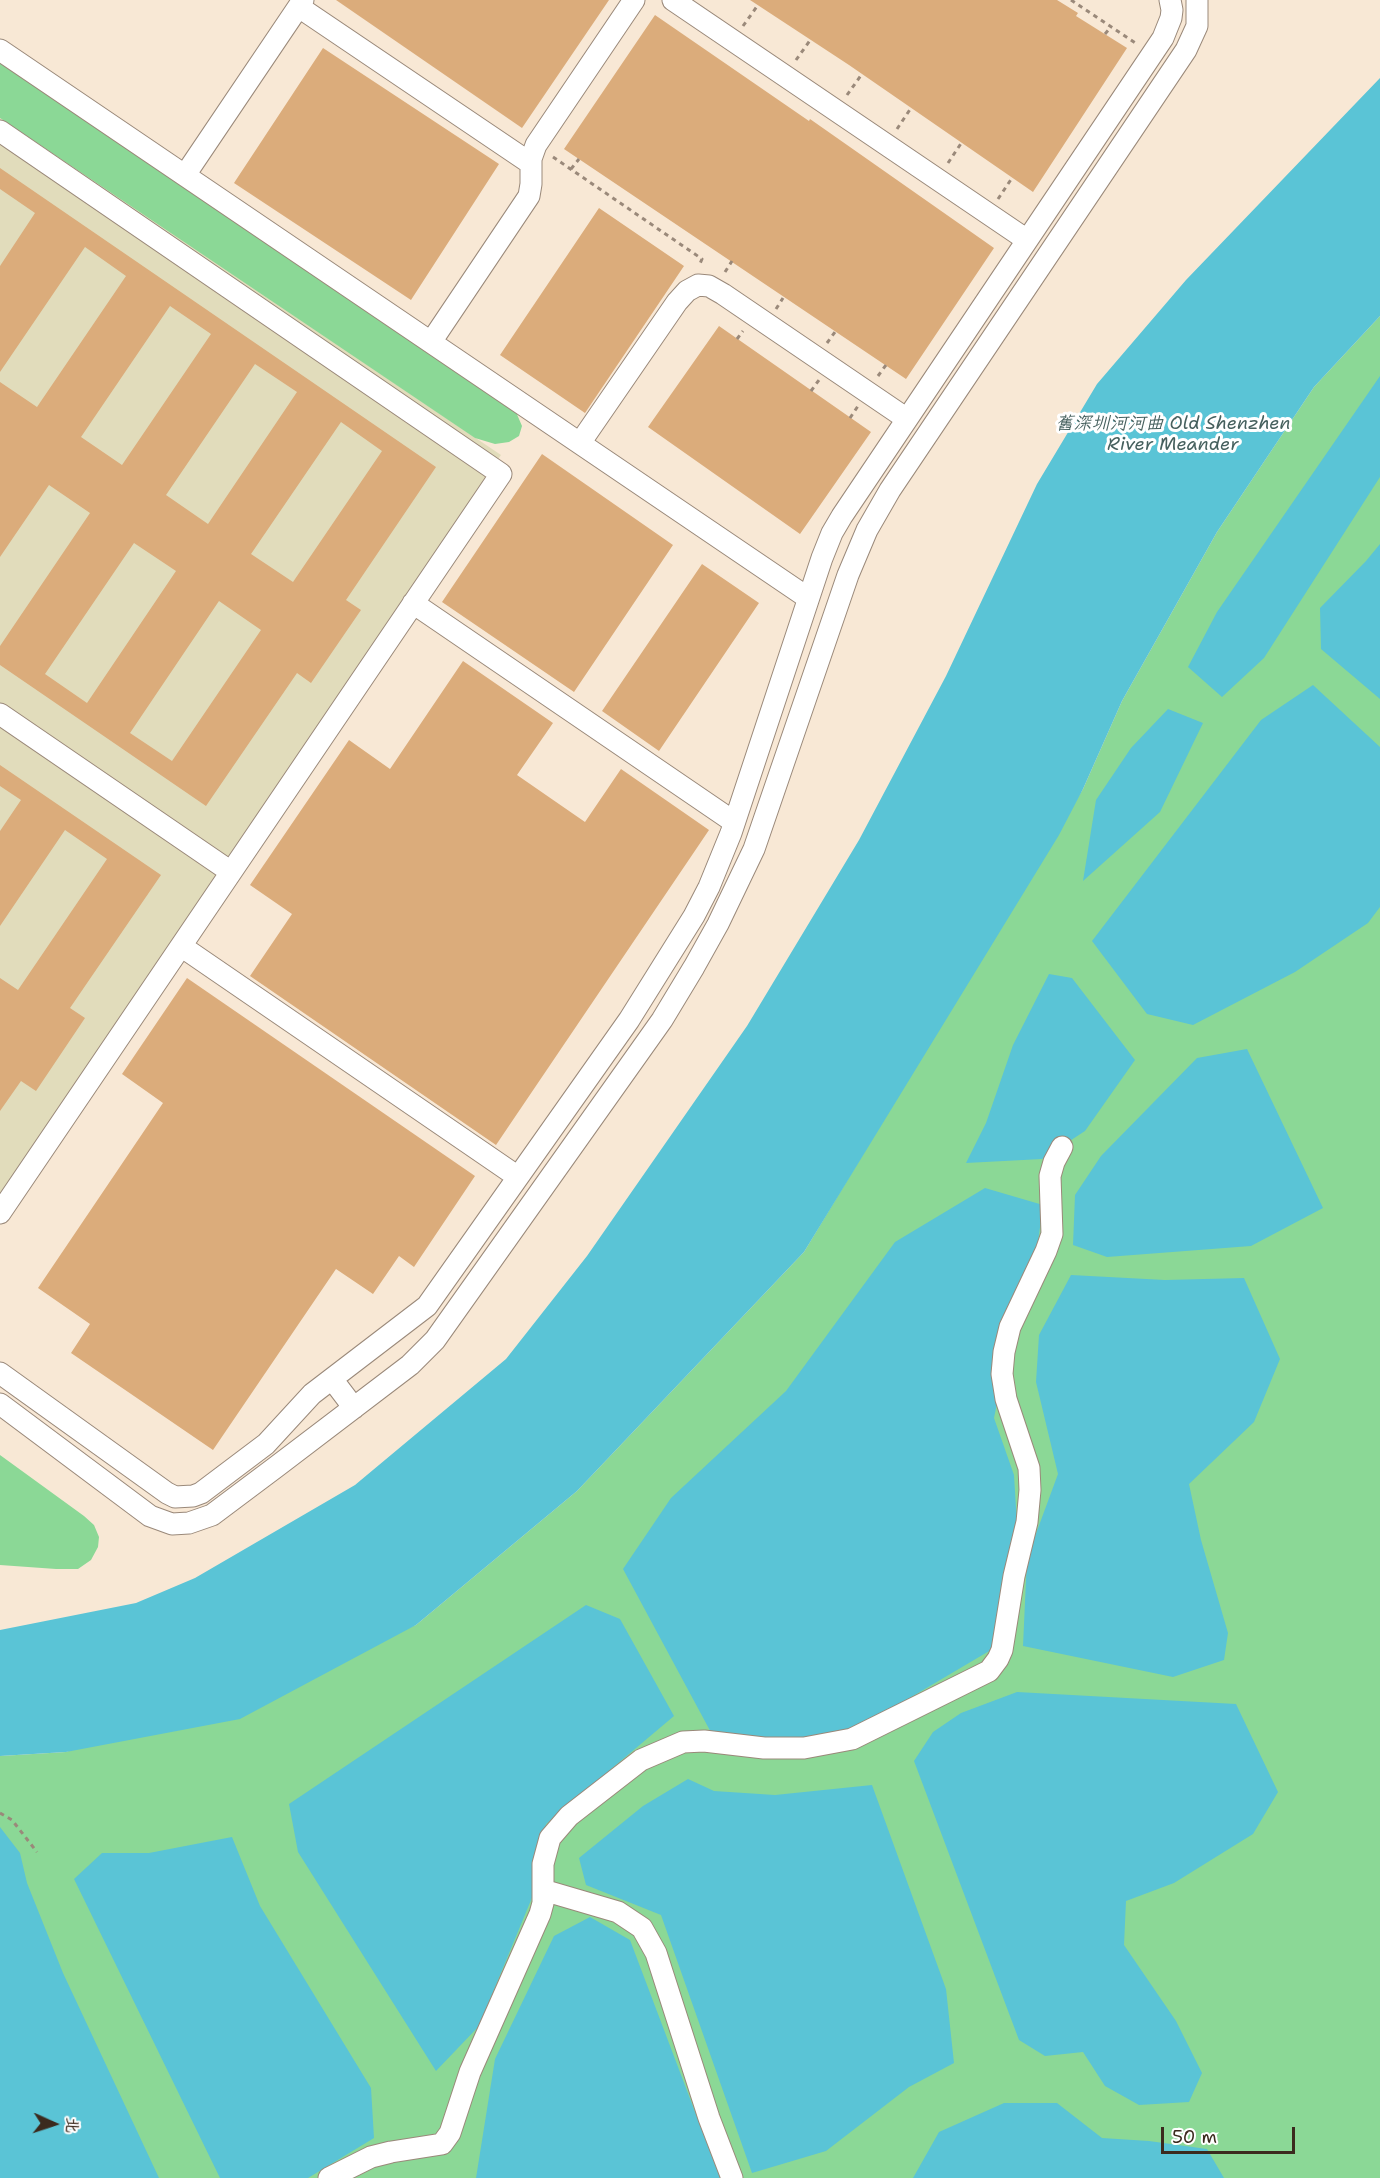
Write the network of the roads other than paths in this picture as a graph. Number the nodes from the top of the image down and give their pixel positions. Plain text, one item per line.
1 (634, 0) edge
2 (673, 0) edge
3 (1170, 0) edge
4 (1197, 0) edge
5 (301, 4) edge
6 (0, 50) edge
7 (0, 131) edge
8 (533, 154) junction
9 (185, 175) junction
10 (1027, 240) junction
11 (431, 342) junction
12 (907, 419) junction
13 (580, 443) junction
14 (808, 598) junction
15 (413, 603) junction
16 (0, 714) edge
17 (766, 725) junction
18 (794, 733) junction
19 (757, 754) junction
20 (784, 762) junction
21 (734, 822) junction
22 (231, 872) junction
23 (181, 946) junction
24 (1062, 1147) dead end
25 (518, 1177) junction
26 (0, 1213) edge
27 (379, 1344) junction
28 (401, 1372) junction
29 (0, 1373) edge
30 (332, 1379) junction
31 (0, 1404) edge
32 (354, 1408) junction
33 (543, 1890) junction
34 (329, 2178) edge
35 (732, 2178) edge

1 - 8 lane
2 - 10 lane
3 - 10 lane
4 - 18 lane
5 - 8 lane
5 - 9 lane
6 - 9 lane
7 - 15 lane
8 - 11 lane
9 - 11 lane
10 - 12 lane
11 - 13 lane
12 - 13 lane
12 - 14 lane
13 - 14 lane
14 - 17 lane
15 - 21 lane
15 - 22 lane
16 - 22 lane
17 - 18 lane
17 - 19 lane
18 - 20 lane
19 - 20 lane
19 - 21 lane
20 - 28 lane
21 - 25 lane
22 - 23 lane
23 - 25 lane
23 - 26 lane
24 - 33 lane
25 - 27 lane
27 - 28 lane
27 - 30 lane
28 - 32 lane
29 - 30 lane
30 - 32 lane
31 - 32 lane
33 - 34 lane
33 - 35 lane

